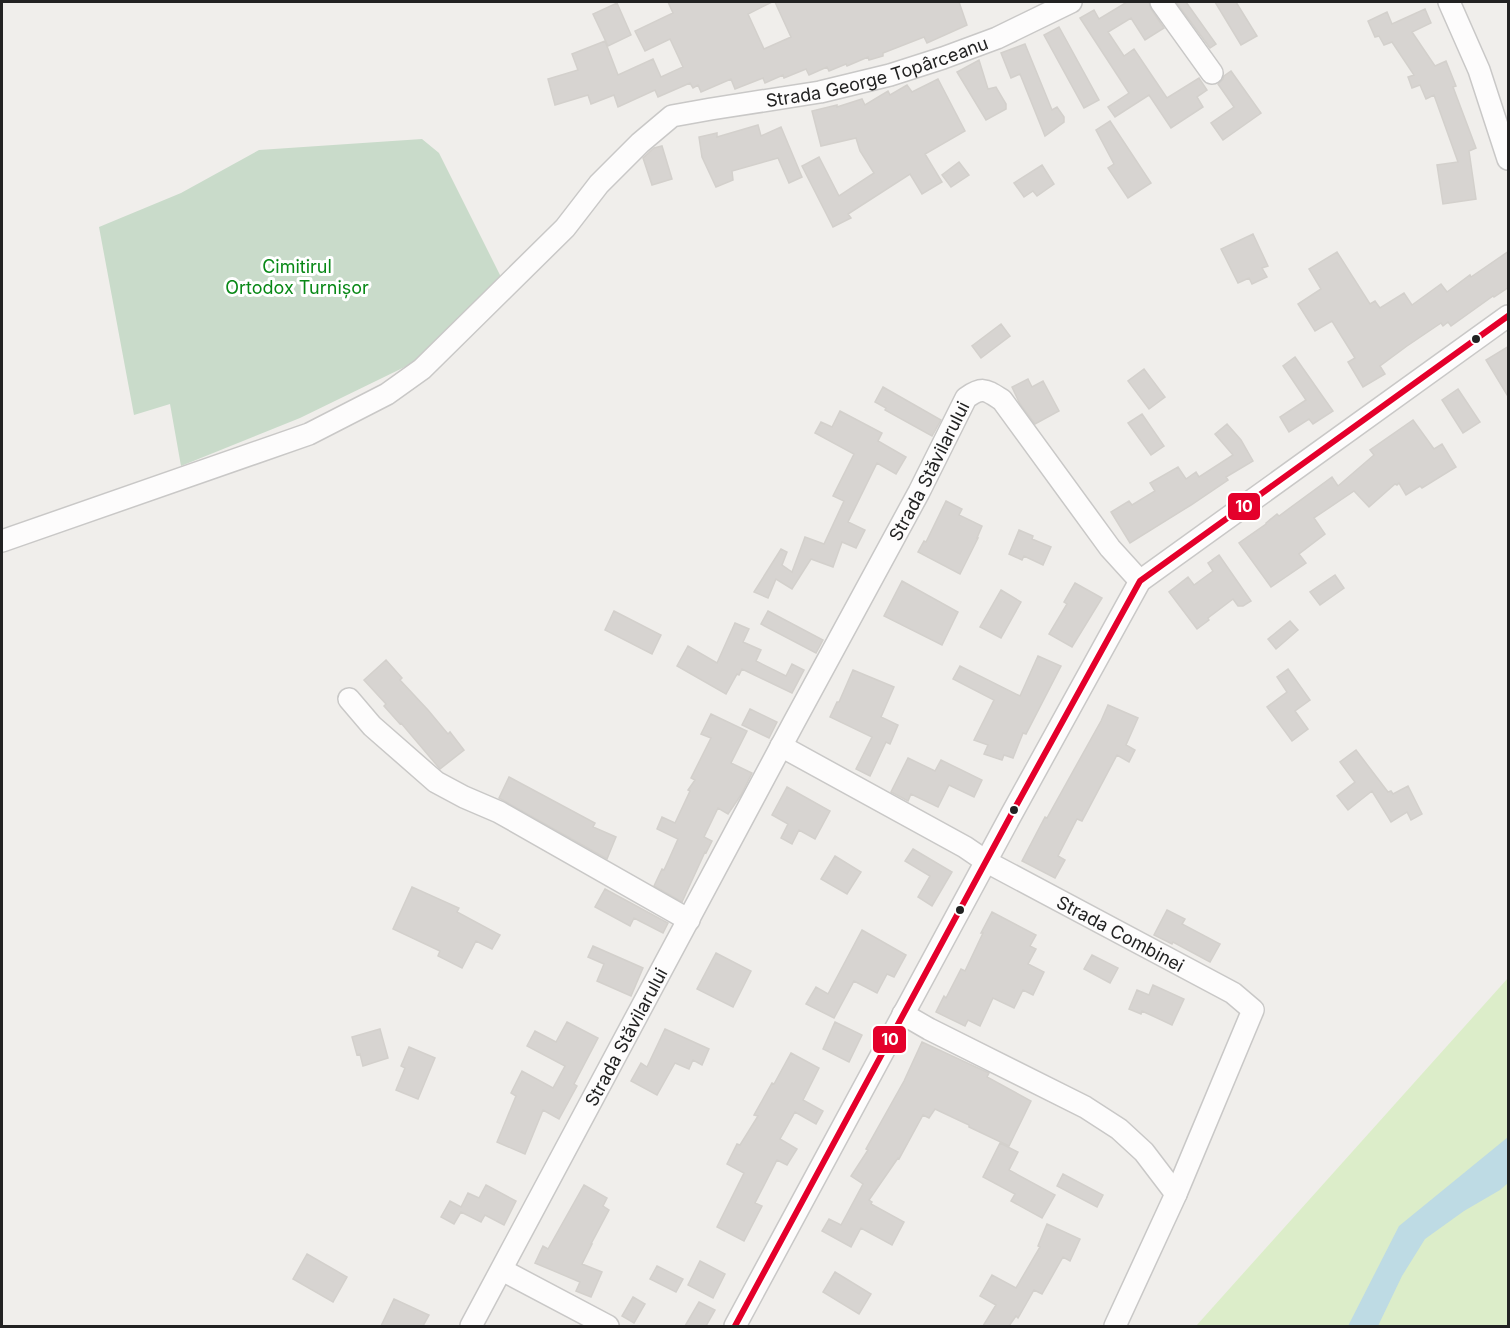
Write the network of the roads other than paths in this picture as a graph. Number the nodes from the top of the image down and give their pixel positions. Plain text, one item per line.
1 (1071, 2) edge
2 (1161, 2) edge
3 (1449, 2) edge
4 (1212, 73) dead end
5 (1509, 159) edge
6 (1509, 316) edge
7 (2, 541) edge
8 (1140, 581) junction
9 (349, 699) dead end
10 (781, 746) junction
11 (987, 862) junction
12 (689, 920) junction
13 (903, 1014) junction
14 (1176, 1194) junction
15 (502, 1270) junction
16 (471, 1326) edge
17 (608, 1326) edge
18 (735, 1326) edge
19 (1115, 1326) edge

1 - 7 street, Strada George Topârceanu
2 - 4 street
3 - 5 street
6 - 8 street
8 - 10 street, Strada Stăvilarului
8 - 11 street
9 - 12 street
10 - 11 street
10 - 12 street, Strada Stăvilarului
11 - 13 street
11 - 14 street, Strada Combinei
12 - 15 street, Strada Stăvilarului
13 - 14 street
13 - 18 street
14 - 19 street
15 - 16 street, Strada Stăvilarului
15 - 17 street

